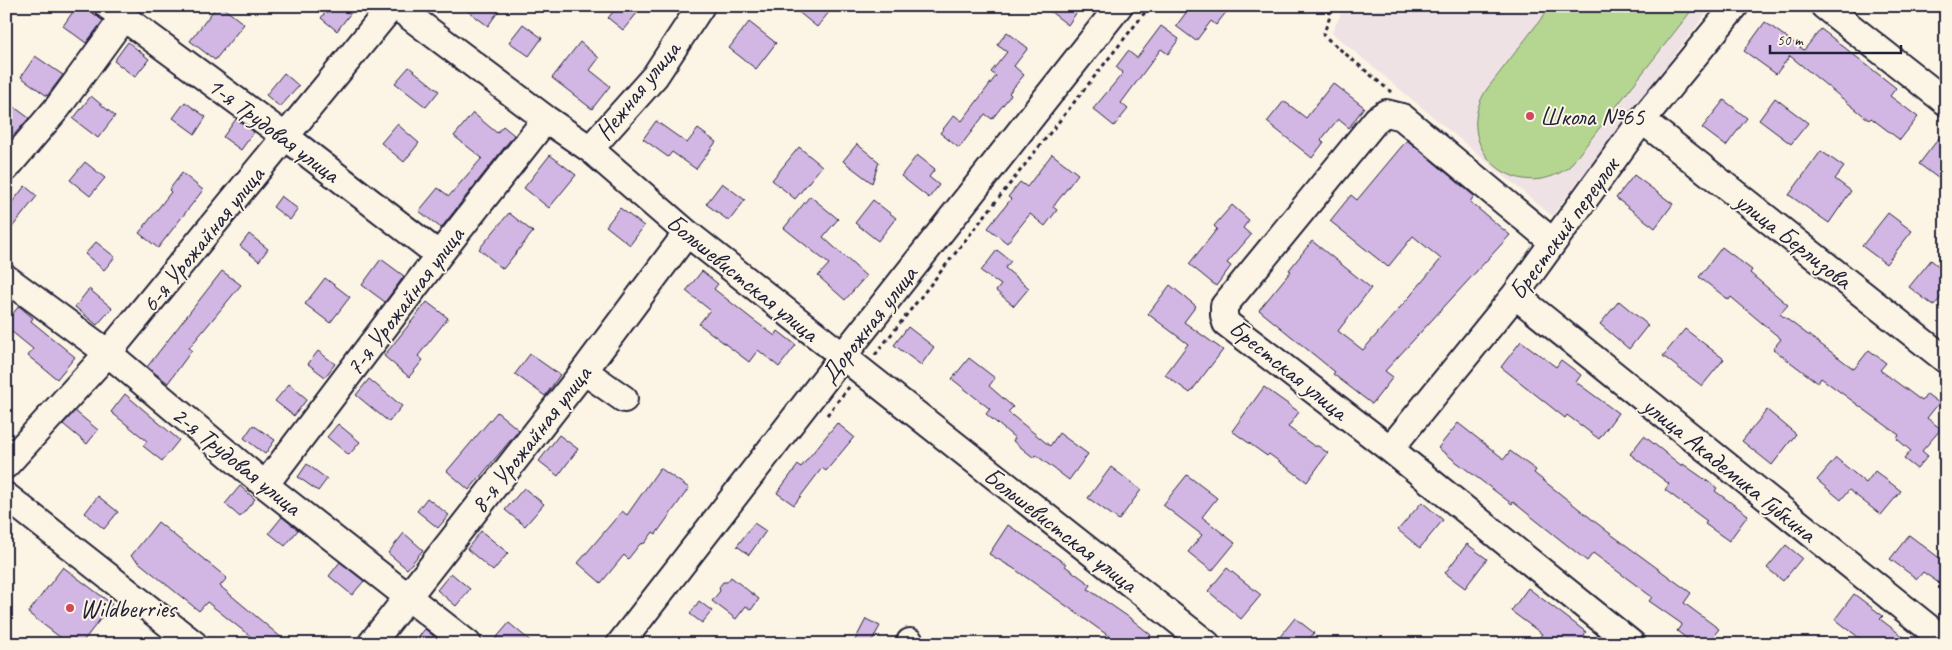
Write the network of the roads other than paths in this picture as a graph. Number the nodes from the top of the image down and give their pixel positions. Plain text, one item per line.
1 (394, 6) edge
2 (700, 6) edge
3 (1120, 6) edge
4 (1735, 6) edge
5 (1824, 6) edge
6 (115, 12) edge
7 (1946, 102) edge
8 (546, 119) junction
9 (1642, 120) junction
10 (286, 136) junction
11 (590, 149) junction
12 (6, 168) edge
13 (687, 233) junction
14 (1553, 242) junction
15 (439, 255) junction
16 (6, 278) edge
17 (1515, 295) junction
18 (108, 353) junction
19 (1946, 360) edge
20 (851, 365) junction
21 (584, 371) junction
22 (624, 399) dead end
23 (1390, 449) junction
24 (6, 465) edge
25 (265, 485) junction
26 (6, 496) edge
27 (407, 596) junction
28 (1946, 642) edge
29 (194, 644) edge
30 (371, 644) edge
31 (468, 644) edge
32 (620, 644) edge
33 (1207, 644) edge
34 (1632, 644) edge

1 - 8 street, Большевистская улица
1 - 10 street, 6-я Урожайная улица
2 - 11 street, Нежная улица
3 - 20 street, Дорожная улица
4 - 9 street, Брестский переулок
5 - 7 street
6 - 10 street, 1-я Трудовая улица
6 - 12 street
8 - 11 street, Большевистская улица
8 - 15 street, 7-я Урожайная улица
9 - 14 street, Брестский переулок
9 - 19 street, улица Берлизова
10 - 15 street, 1-я Трудовая улица
10 - 18 street, 6-я Урожайная улица
11 - 13 street, Большевистская улица
13 - 20 street, Большевистская улица
13 - 21 street, 8-я Урожайная улица
14 - 17 street, Брестский переулок
14 - 23 street, Брестская улица
15 - 25 street, 7-я Урожайная улица
16 - 18 street, 2-я Трудовая улица
17 - 23 street, Брестский переулок
17 - 28 street, улица Академика Губкина
18 - 24 street, 6-я Урожайная улица
18 - 25 street, 2-я Трудовая улица
20 - 32 street, Дорожная улица
20 - 33 street, Большевистская улица
21 - 22 street
21 - 27 street, 8-я Урожайная улица
23 - 34 street, Брестская улица
25 - 27 street, 2-я Трудовая улица
26 - 29 street
27 - 30 street, 8-я Урожайная улица
27 - 31 street, 2-я Трудовая улица

